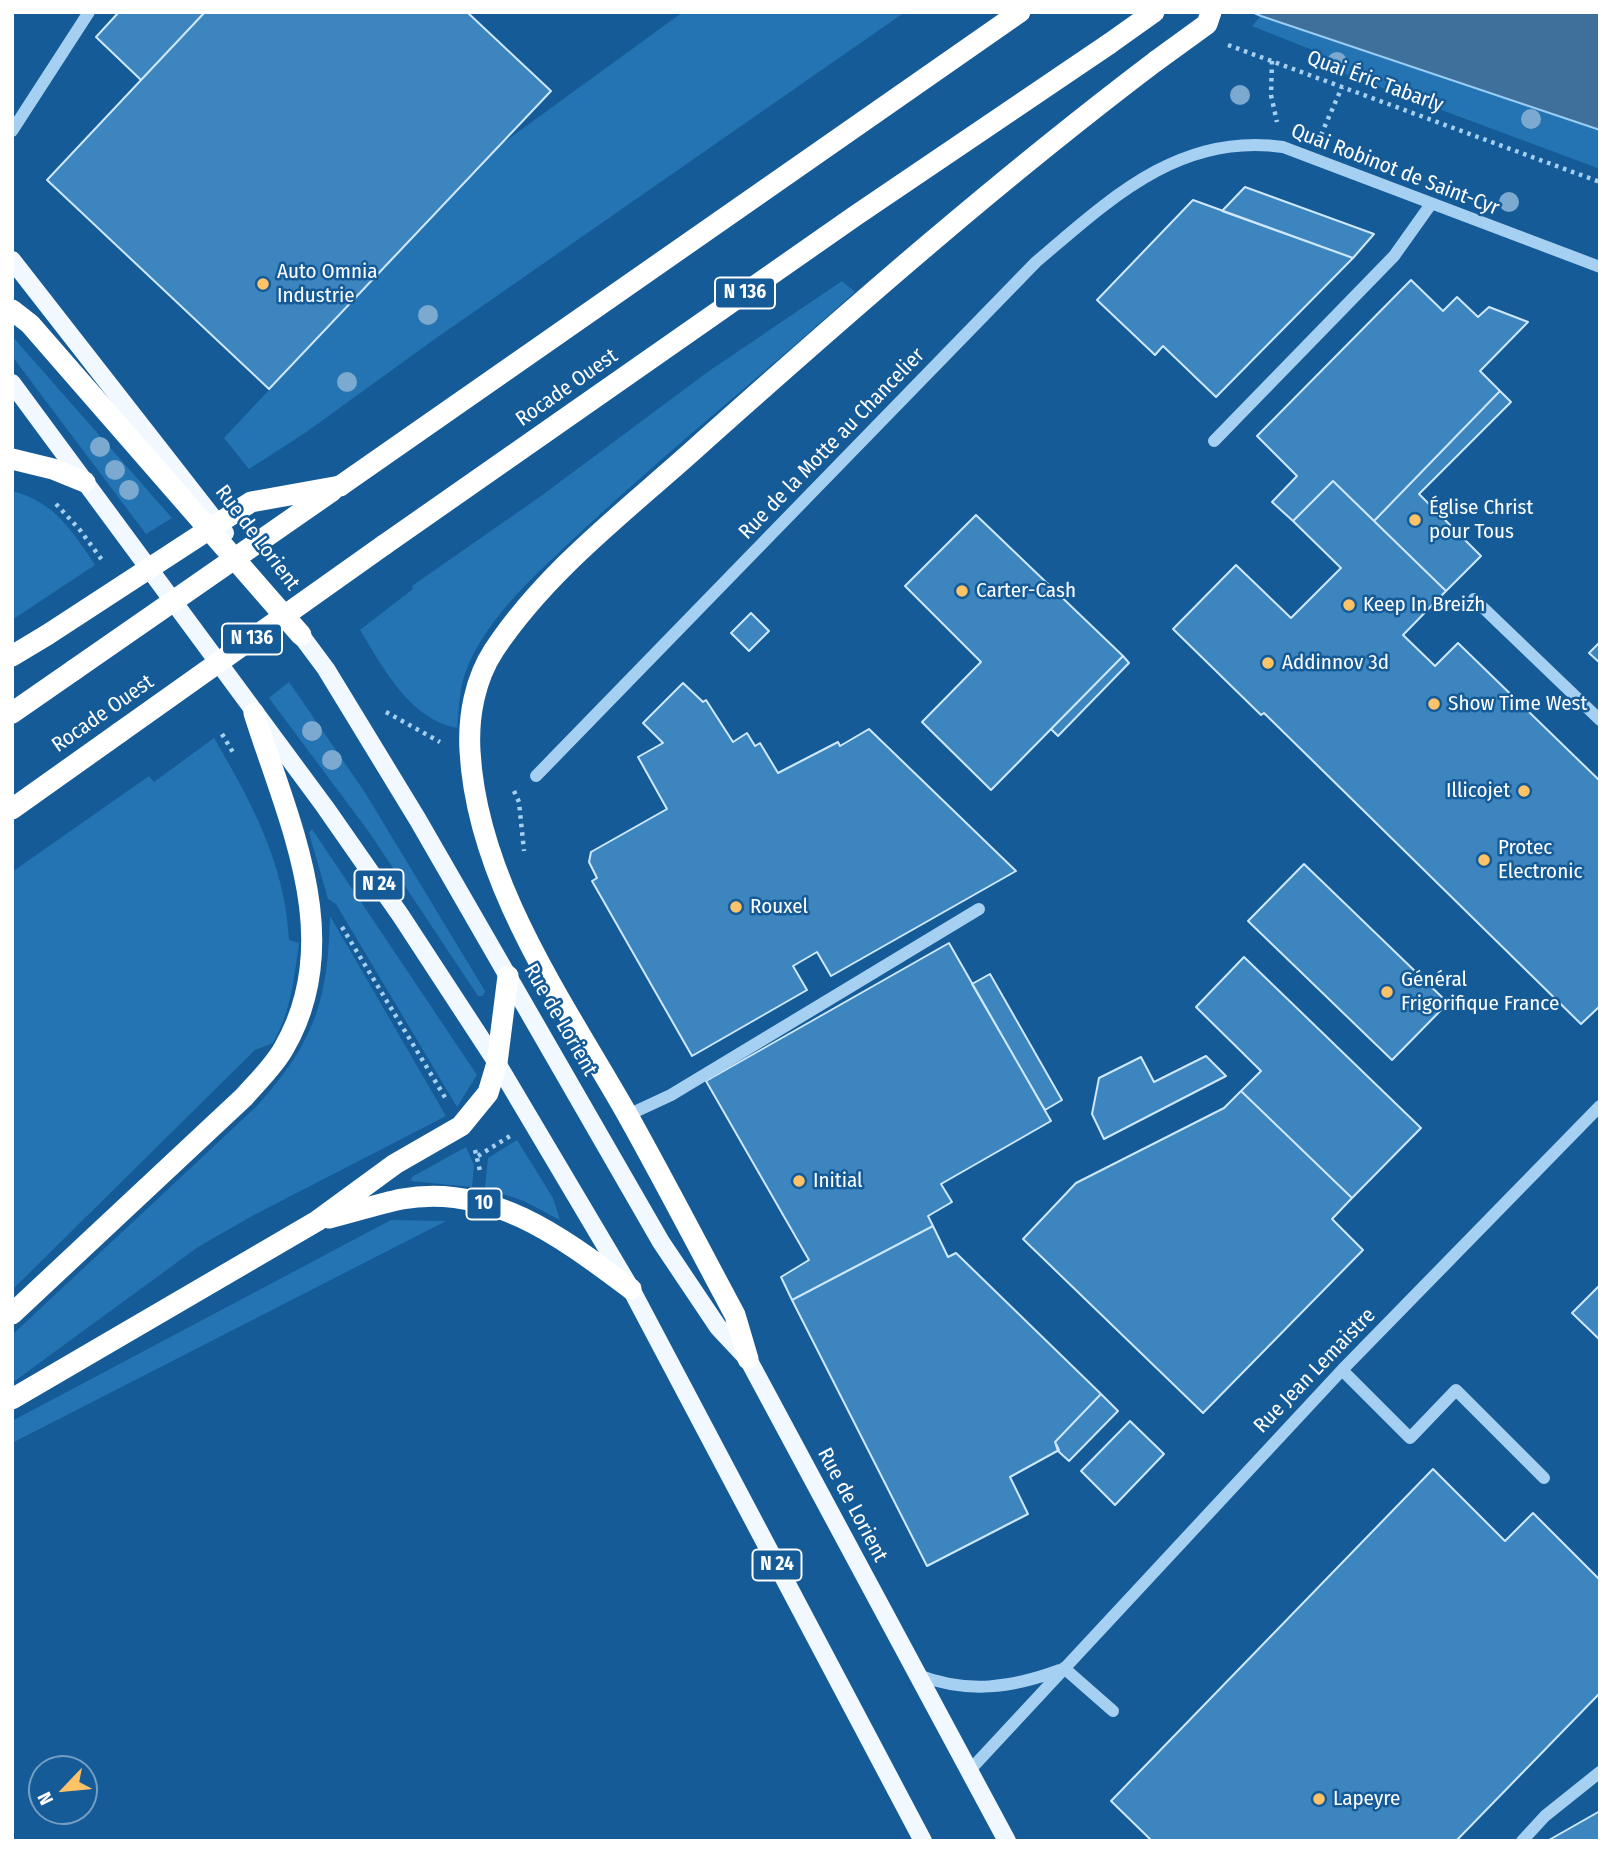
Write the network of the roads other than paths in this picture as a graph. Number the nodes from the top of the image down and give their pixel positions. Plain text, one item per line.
1 (89, 12) edge
2 (1154, 12) edge
3 (1211, 12) edge
4 (1020, 13) edge
5 (12, 131) edge
6 (1174, 161) joint
7 (1431, 204) junction
8 (12, 260) edge
9 (1600, 267) edge
10 (12, 310) edge
11 (12, 383) edge
12 (1214, 442) dead end
13 (12, 459) edge
14 (85, 482) junction
15 (340, 486) junction
16 (1474, 599) dead end
17 (301, 635) junction
18 (12, 656) edge
19 (12, 713) edge
20 (254, 713) junction
21 (1600, 720) edge
22 (536, 776) dead end
23 (12, 809) edge
24 (979, 909) dead end
25 (508, 976) junction
26 (497, 1063) junction
27 (1600, 1106) edge
28 (628, 1115) junction
29 (317, 1221) junction
30 (631, 1289) junction
31 (12, 1314) edge
32 (748, 1359) junction
33 (1342, 1370) junction
34 (12, 1399) edge
35 (1544, 1478) dead end
36 (1064, 1668) junction
37 (918, 1675) junction
38 (1113, 1711) dead end
39 (970, 1770) junction
40 (1600, 1772) edge
41 (923, 1841) edge
42 (1007, 1841) edge
43 (1522, 1841) edge

1 - 5 street
2 - 23 highway, Rocade Ouest / N 136, bridge
3 - 28 highway, bridge
4 - 15 highway
6 - 7 street, Quai Robinot de Saint-Cyr
6 - 22 street, Rue de la Motte au Chancelier
7 - 9 street, Quai Robinot de Saint-Cyr
7 - 12 street
8 - 17 main road, Rue de Lorient
10 - 17 highway
11 - 14 main road
13 - 14 highway
14 - 20 main road, N 24
15 - 18 highway, bridge
15 - 19 highway, bridge
16 - 21 street
17 - 25 main road, Rue de Lorient
20 - 26 main road, N 24
20 - 31 highway
24 - 28 street
25 - 26 highway
25 - 32 main road, Rue de Lorient
26 - 29 highway
26 - 30 main road, N 24
27 - 33 street, Rue Jean Lemaistre
28 - 32 highway
29 - 30 highway, 10
29 - 34 highway, 10
30 - 41 main road, N 24
32 - 37 main road, Rue de Lorient
33 - 35 street
33 - 36 street, Rue Jean Lemaistre
36 - 37 street, Rue Jean Lemaistre
36 - 38 street
36 - 39 street, Rue Jean Lemaistre
37 - 39 main road, Rue de Lorient
39 - 42 main road, Rue de Lorient
40 - 43 street

